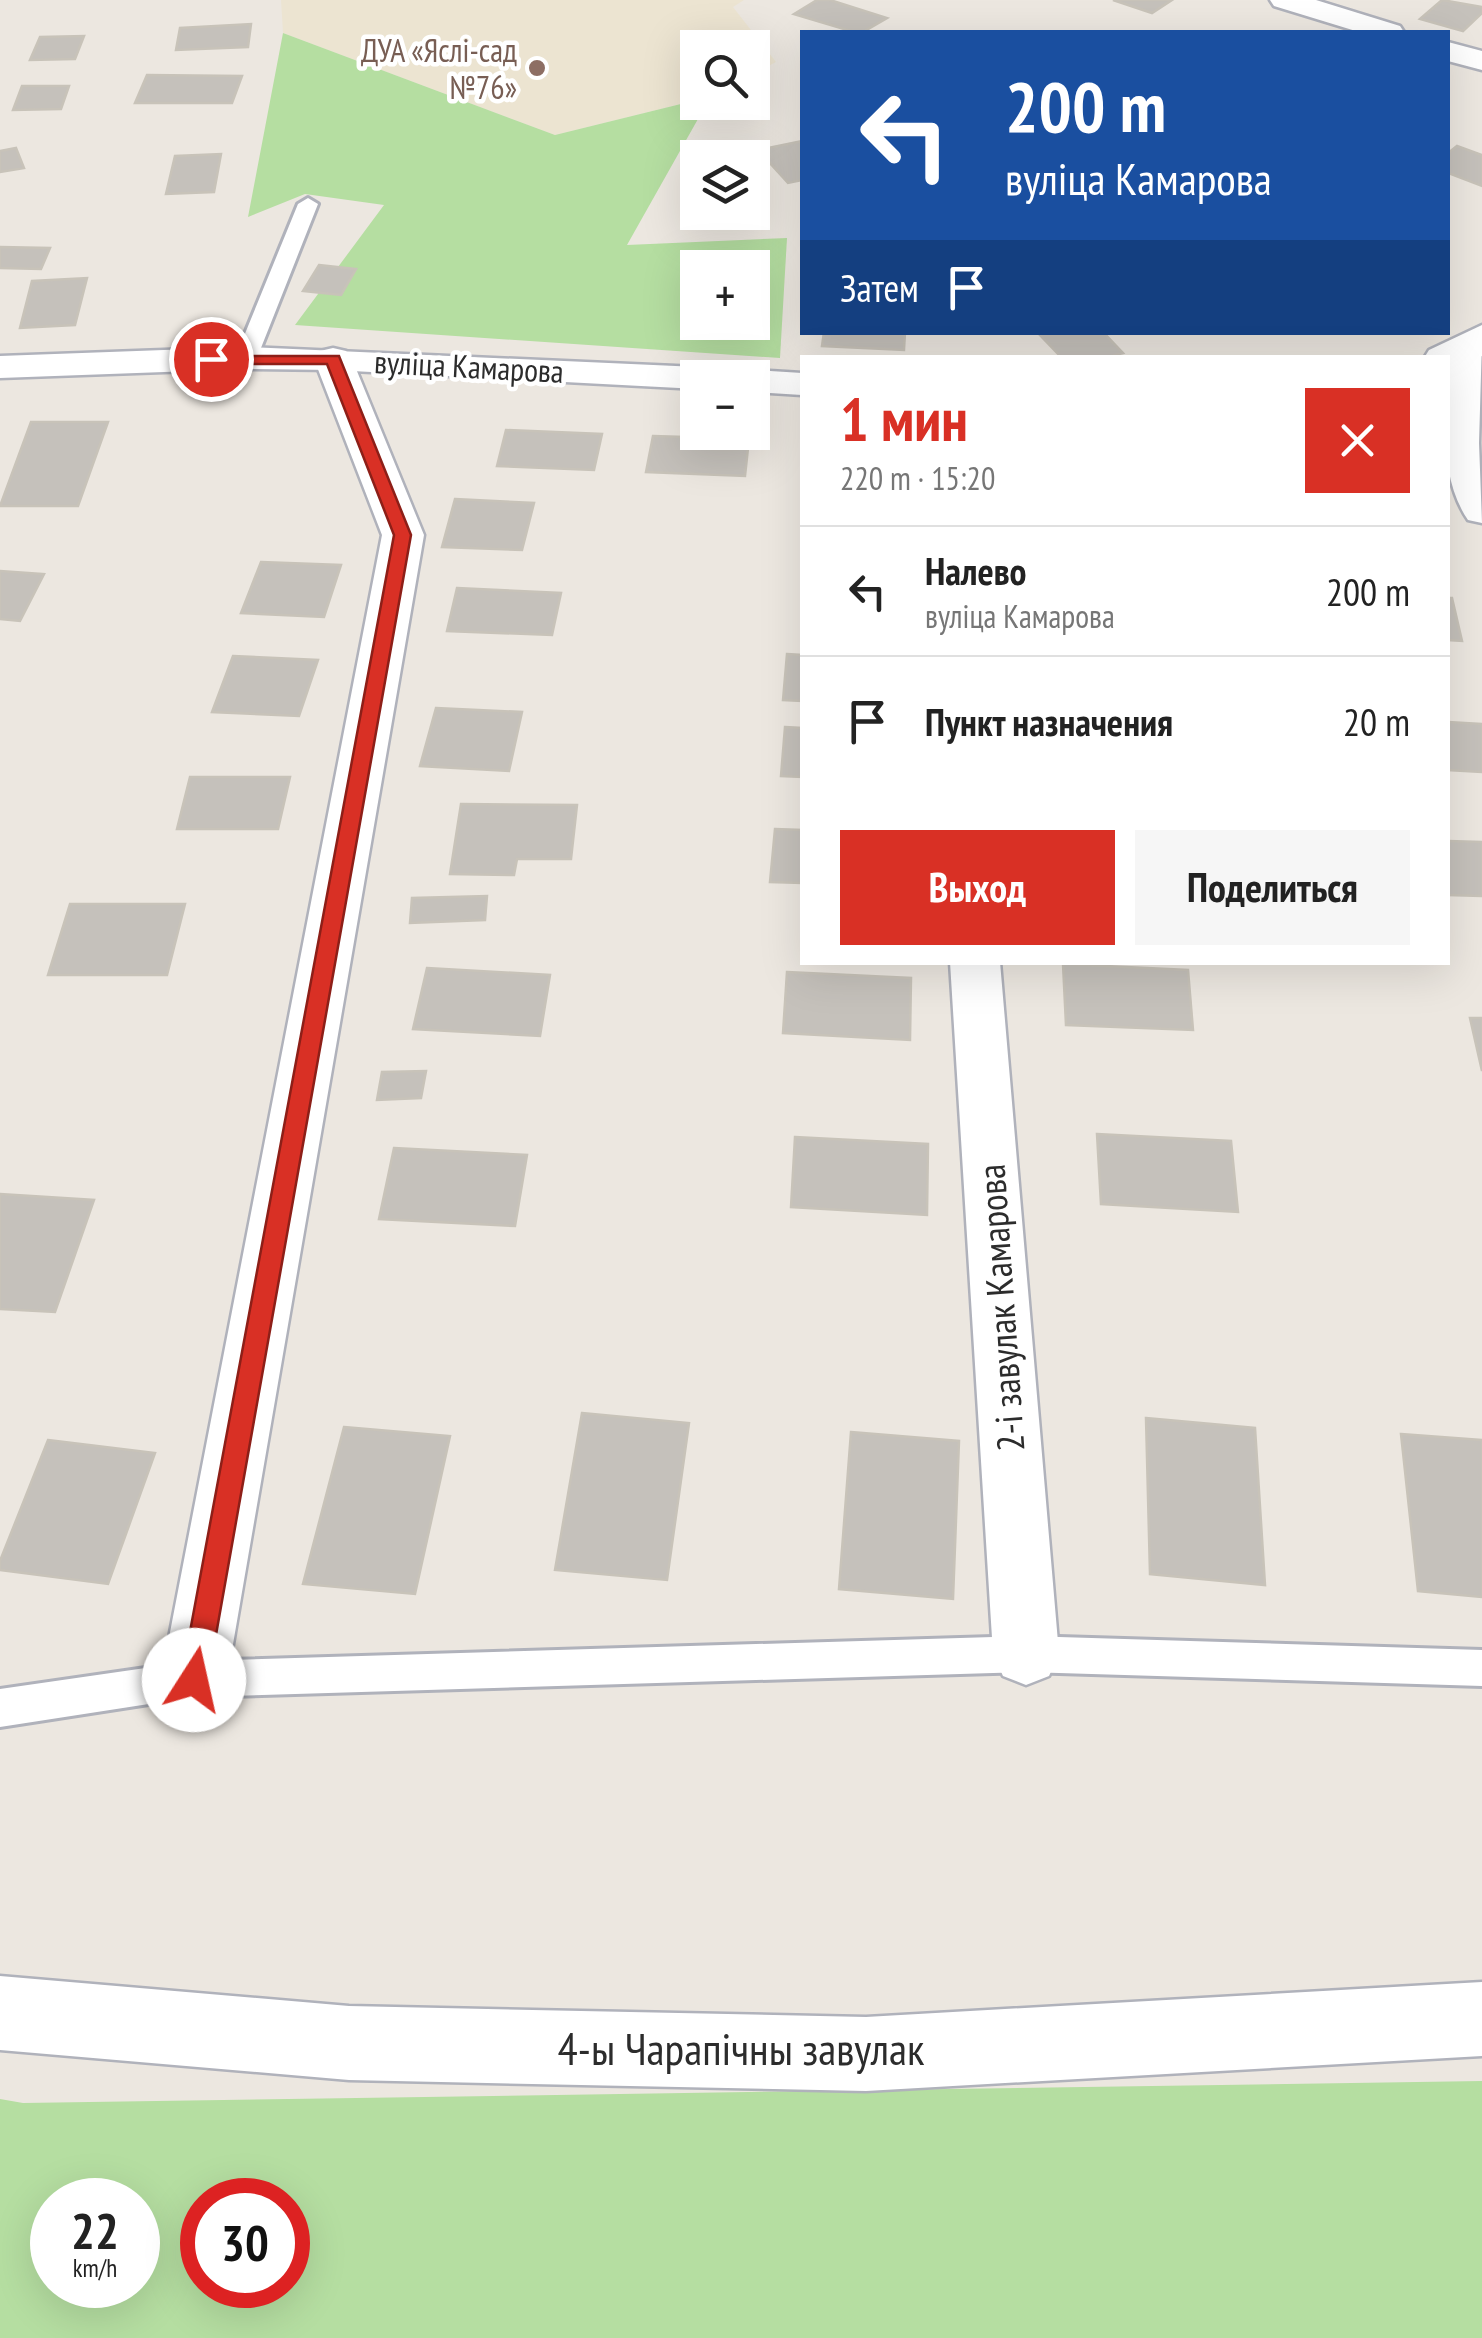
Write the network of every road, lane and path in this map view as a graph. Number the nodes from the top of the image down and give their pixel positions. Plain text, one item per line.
1 (1285, 0) edge
2 (1382, 30) edge
3 (1450, 51) edge
4 (1482, 61) edge
5 (308, 204) dead end
6 (1469, 348) edge
7 (246, 358) junction
8 (333, 359) junction
9 (0, 367) edge
10 (680, 377) edge
11 (770, 382) edge
12 (800, 384) edge
13 (1482, 511) edge
14 (975, 965) edge
15 (1026, 1654) junction
16 (1482, 1668) edge
17 (194, 1680) junction
18 (0, 1708) edge
19 (0, 2013) edge
20 (1482, 2019) edge

1 - 2 street
3 - 4 street
5 - 7 lane
6 - 13 street
7 - 8 street, вуліца Камарова
7 - 9 street, вуліца Камарова
8 - 10 street, вуліца Камарова
8 - 17 street
11 - 12 street
14 - 15 street, 2-і завулак Камарова
15 - 16 lane
15 - 17 lane
17 - 18 lane
19 - 20 street, 4-ы Чарапічны завулак

